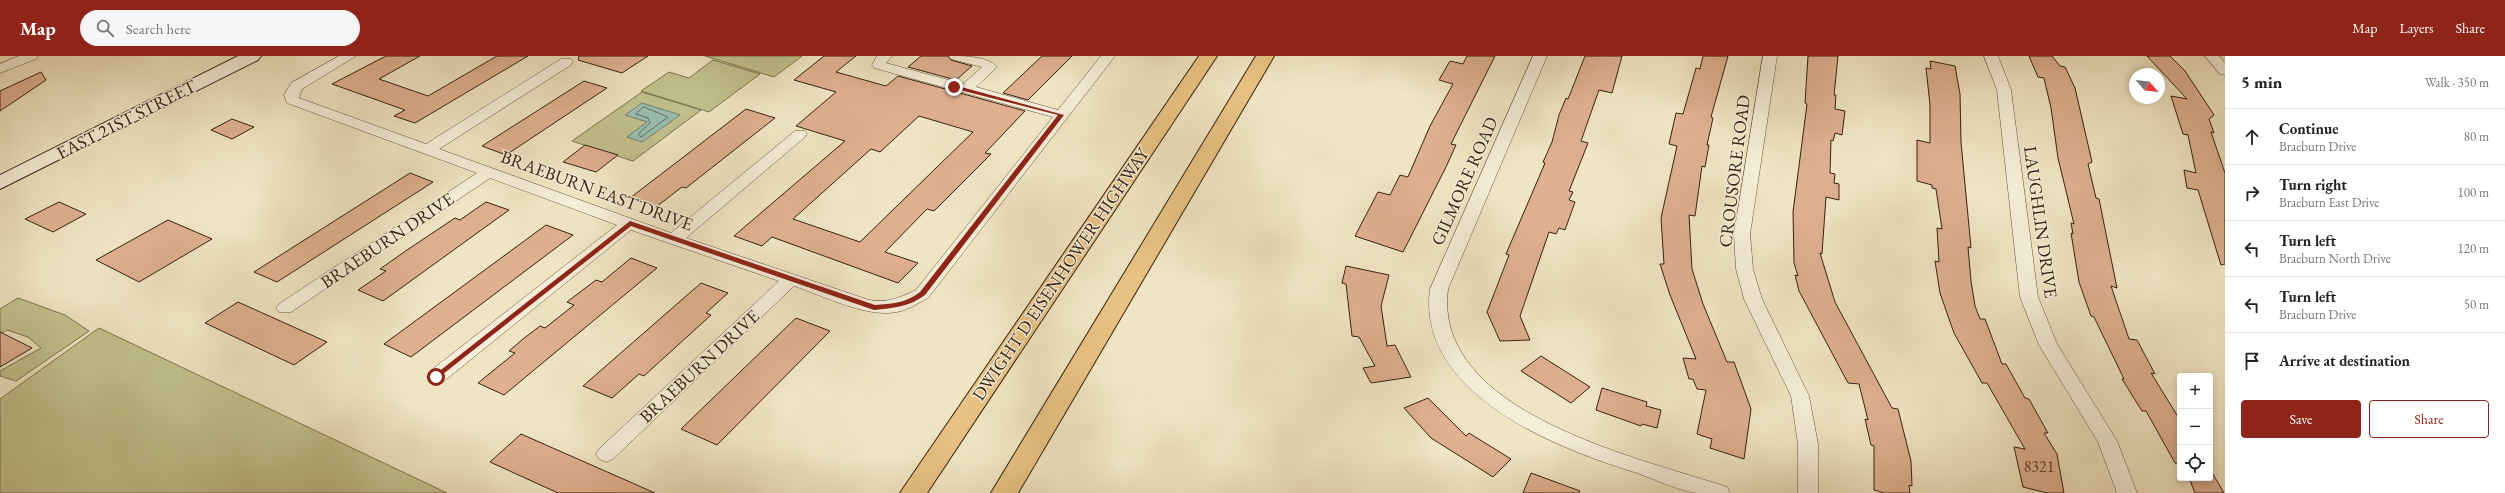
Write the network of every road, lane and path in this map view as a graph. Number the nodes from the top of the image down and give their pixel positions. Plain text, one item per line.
1 (31, 56) edge
2 (252, 56) edge
3 (349, 56) edge
4 (885, 56) edge
5 (956, 56) edge
6 (1108, 56) edge
7 (1208, 56) edge
8 (1265, 56) edge
9 (1540, 56) edge
10 (1770, 56) edge
11 (1991, 56) edge
12 (2212, 56) edge
13 (566, 62) dead end
14 (0, 70) edge
15 (2225, 71) edge
16 (966, 89) junction
17 (1061, 115) junction
18 (800, 134) dead end
19 (427, 150) junction
20 (489, 172) junction
21 (0, 183) edge
22 (630, 223) junction
23 (674, 239) junction
24 (791, 279) junction
25 (285, 308) dead end
26 (436, 377) dead end
27 (606, 454) dead end
28 (913, 493) edge
29 (1004, 493) edge
30 (1720, 493) edge
31 (1808, 493) edge
32 (2127, 493) edge

1 - 14 street
2 - 21 main road, EAST 21ST STREET
3 - 19 street, BRAEBURN EAST DRIVE
4 - 16 street
5 - 16 street
6 - 17 street
7 - 28 highway, DWIGHT D EISENHOWER HIGHWAY
8 - 29 highway
9 - 30 street, GILMORE ROAD
10 - 31 street, CROUSORE ROAD
11 - 32 street, LAUGHLIN DRIVE
12 - 15 street
13 - 19 street
16 - 17 street
17 - 24 street, BRAEBURN EAST DRIVE
18 - 23 street
19 - 20 street, BRAEBURN EAST DRIVE
20 - 22 street, BRAEBURN EAST DRIVE
20 - 25 street, BRAEBURN DRIVE
22 - 23 street, BRAEBURN EAST DRIVE
22 - 26 street
23 - 24 street, BRAEBURN EAST DRIVE
24 - 27 street, BRAEBURN DRIVE

